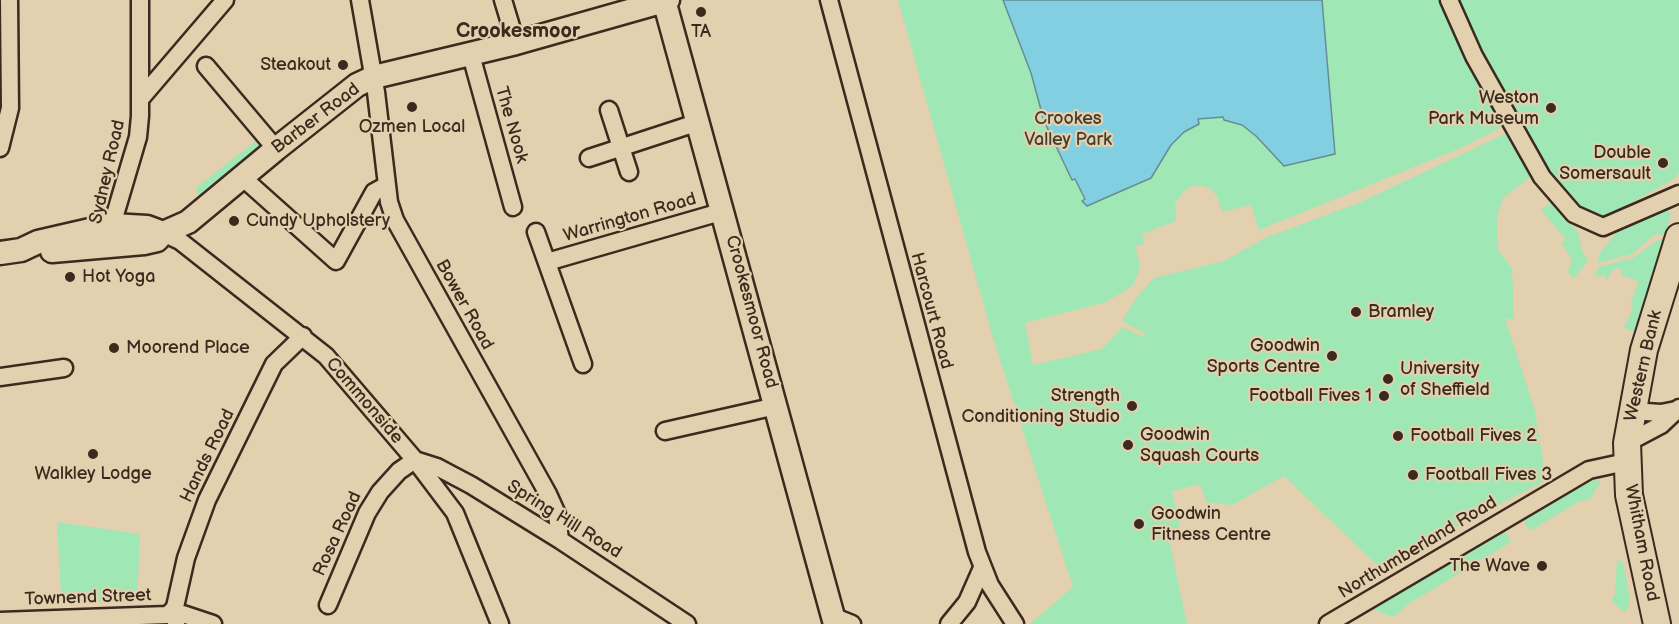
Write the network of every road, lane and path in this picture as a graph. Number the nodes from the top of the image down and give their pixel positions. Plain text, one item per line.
1 (9, 0) edge
2 (140, 0) edge
3 (225, 0) edge
4 (360, 0) edge
5 (503, 0) edge
6 (829, 0) edge
7 (1449, 0) edge
8 (666, 1) edge
9 (516, 43) junction
10 (471, 55) junction
11 (206, 66) dead end
12 (374, 77) junction
13 (142, 97) junction
14 (609, 110) dead end
15 (699, 122) junction
16 (621, 146) junction
17 (0, 148) edge
18 (276, 149) junction
19 (589, 158) dead end
20 (629, 172) dead end
21 (242, 177) junction
22 (387, 185) junction
23 (1679, 194) edge
24 (513, 207) dead end
25 (724, 211) junction
26 (163, 232) junction
27 (536, 232) dead end
28 (113, 234) junction
29 (1679, 237) edge
30 (11, 251) edge
31 (547, 262) junction
32 (303, 336) junction
33 (583, 364) dead end
34 (64, 368) dead end
35 (0, 377) edge
36 (776, 406) junction
37 (1677, 409) edge
38 (1631, 411) junction
39 (665, 430) dead end
40 (1626, 452) junction
41 (415, 459) junction
42 (560, 540) junction
43 (982, 568) junction
44 (328, 604) dead end
45 (176, 616) edge
46 (0, 621) edge
47 (840, 621) edge
48 (213, 624) edge
49 (500, 624) edge
50 (687, 624) edge
51 (949, 624) edge
52 (1015, 624) edge
53 (1328, 624) edge
54 (1657, 624) edge

1 - 17 street
2 - 13 street, Sydney Road
3 - 13 street
4 - 12 street, Bower Road
5 - 9 street
6 - 43 street, Harcourt Road
7 - 23 street
8 - 9 street, Barber Road
8 - 15 street, Crookesmoor Road
9 - 10 street, Barber Road
10 - 12 street, Barber Road
10 - 24 street, The Nook
11 - 18 street
12 - 18 street, Barber Road
12 - 22 street, Bower Road
13 - 28 street, Sydney Road
14 - 16 street
15 - 16 street
15 - 25 street, Crookesmoor Road
16 - 19 street
16 - 20 street
18 - 21 street, Barber Road
21 - 22 street
21 - 26 street, Barber Road
22 - 42 street, Bower Road
25 - 31 street, Warrington Road
25 - 36 street, Crookesmoor Road
26 - 28 street
26 - 32 street, Commonside
27 - 31 street
28 - 30 street
29 - 38 main road, Western Bank
31 - 33 street
32 - 41 street, Commonside
32 - 45 street, Hands Road
34 - 35 street
36 - 39 street
36 - 47 street, Crookesmoor Road
37 - 38 street, Northumberland Road
37 - 40 street, Northumberland Road
38 - 40 main road, Western Bank
40 - 53 street, Northumberland Road
40 - 54 main road, Whitham Road
41 - 42 street, Spring Hill Road
41 - 44 street, Rosa Road
41 - 49 street, Commonside
42 - 50 street, Spring Hill Road
43 - 51 street
43 - 52 street, Harcourt Road
45 - 46 street, Townend Street
45 - 48 street

